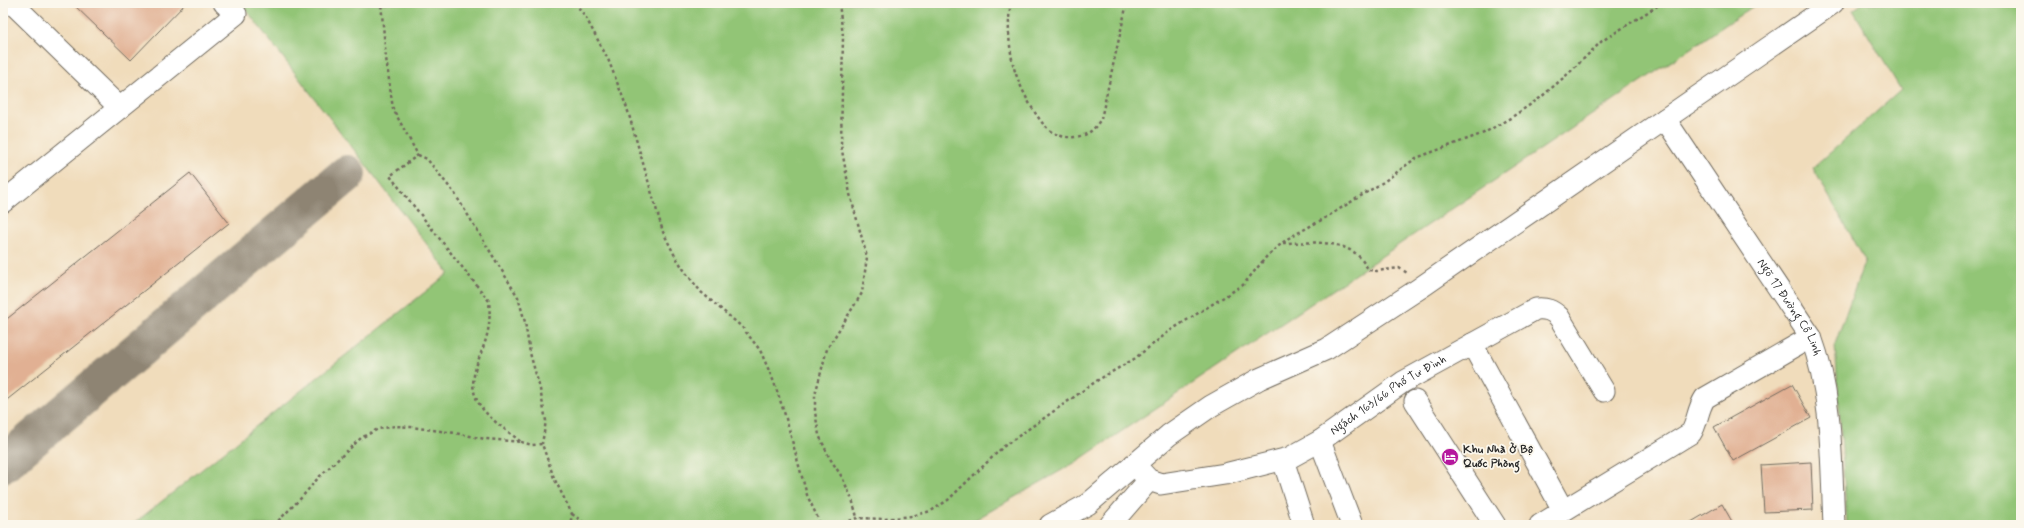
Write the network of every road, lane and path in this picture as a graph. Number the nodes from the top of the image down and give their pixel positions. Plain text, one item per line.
1 (12, 3) edge
2 (224, 3) edge
3 (381, 3) edge
4 (575, 3) edge
5 (839, 3) edge
6 (1011, 3) edge
7 (1127, 3) edge
8 (1662, 3) edge
9 (1833, 3) edge
10 (120, 108) junction
11 (1665, 119) junction
12 (418, 155) junction
13 (3, 202) edge
14 (1282, 243) junction
15 (1409, 274) dead end
16 (1811, 337) junction
17 (1472, 344) junction
18 (1604, 391) dead end
19 (1415, 401) dead end
20 (1320, 441) junction
21 (521, 442) junction
22 (542, 444) junction
23 (1283, 460) junction
24 (1134, 464) junction
25 (1149, 480) junction
26 (1088, 504) junction
27 (1563, 510) junction
28 (572, 514) junction
29 (857, 518) junction
30 (274, 525) edge
31 (570, 525) edge
32 (587, 525) edge
33 (821, 525) edge
34 (838, 525) edge
35 (1050, 525) edge
36 (1097, 525) edge
37 (1110, 525) edge
38 (1304, 525) edge
39 (1352, 525) edge
40 (1495, 525) edge
41 (1540, 525) edge
42 (1834, 525) edge

1 - 10 street
2 - 10 street
3 - 12 path
4 - 33 path
5 - 29 path
6 - 7 path
8 - 14 path
9 - 11 street
10 - 13 street
11 - 16 street, Ngõ 17 Đường Cổ Linh
11 - 24 street
12 - 21 path
12 - 22 path
14 - 15 path
14 - 29 path
16 - 27 street
16 - 42 street, Ngõ 17 Đường Cổ Linh
17 - 18 street, Ngách 163/66 Phố Tư Đình
17 - 20 street, Ngách 163/66 Phố Tư Đình
17 - 27 street
19 - 40 street
20 - 23 street, Ngách 163/66 Phố Tư Đình
20 - 39 street
21 - 22 path
21 - 30 path
22 - 28 path
23 - 25 street, Ngách 163/66 Phố Tư Đình
23 - 38 street
24 - 25 street
24 - 26 street
25 - 37 street
26 - 35 street
26 - 36 street
27 - 41 street
28 - 31 path
28 - 32 path
29 - 34 path

